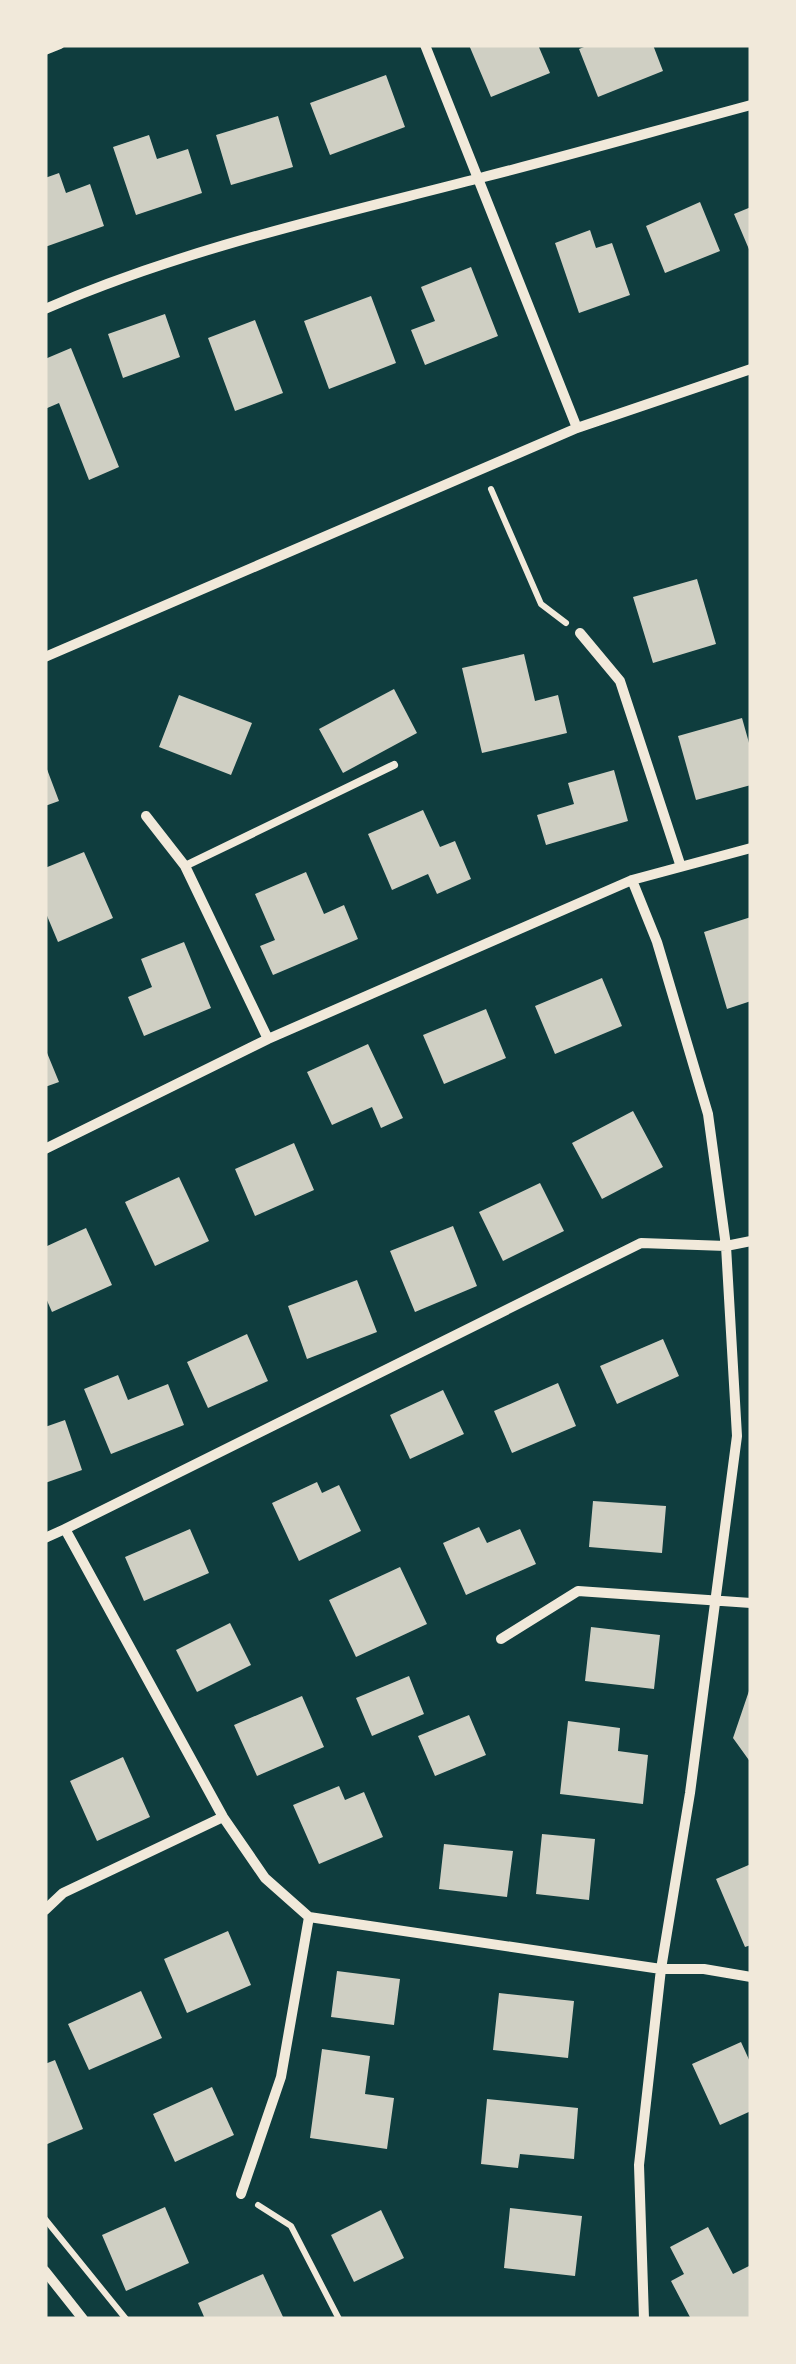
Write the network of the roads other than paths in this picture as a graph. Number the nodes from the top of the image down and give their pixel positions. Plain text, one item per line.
1 (60, 45) edge
2 (425, 45) edge
3 (45, 51) edge
4 (751, 105) edge
5 (479, 179) junction
6 (45, 308) edge
7 (751, 369) edge
8 (577, 428) junction
9 (580, 633) road end
10 (45, 657) edge
11 (394, 764) dead end
12 (146, 816) dead end
13 (751, 848) edge
14 (680, 864) junction
15 (185, 866) junction
16 (632, 880) junction
17 (268, 1039) junction
18 (45, 1149) edge
19 (751, 1241) edge
20 (726, 1246) junction
21 (65, 1529) junction
22 (45, 1538) edge
23 (714, 1600) junction
24 (751, 1603) edge
25 (501, 1638) dead end
26 (222, 1817) junction
27 (45, 1910) edge
28 (308, 1917) junction
29 (661, 1969) junction
30 (751, 1977) edge
31 (241, 2194) road end
32 (45, 2271) edge
33 (83, 2319) edge
34 (644, 2319) edge

1 - 3 lane
2 - 5 street
4 - 5 street
5 - 6 street
5 - 8 street
7 - 8 street
8 - 10 street
9 - 14 street
11 - 15 lane
12 - 15 street
13 - 14 street
14 - 16 street
15 - 17 street
16 - 17 street
16 - 20 street
17 - 18 street
19 - 20 street
20 - 21 street
20 - 23 street
21 - 22 street
21 - 26 street
23 - 24 street
23 - 25 street
23 - 29 street
26 - 27 street
26 - 28 street
28 - 29 street
28 - 31 street
29 - 30 street
29 - 34 street
32 - 33 street

